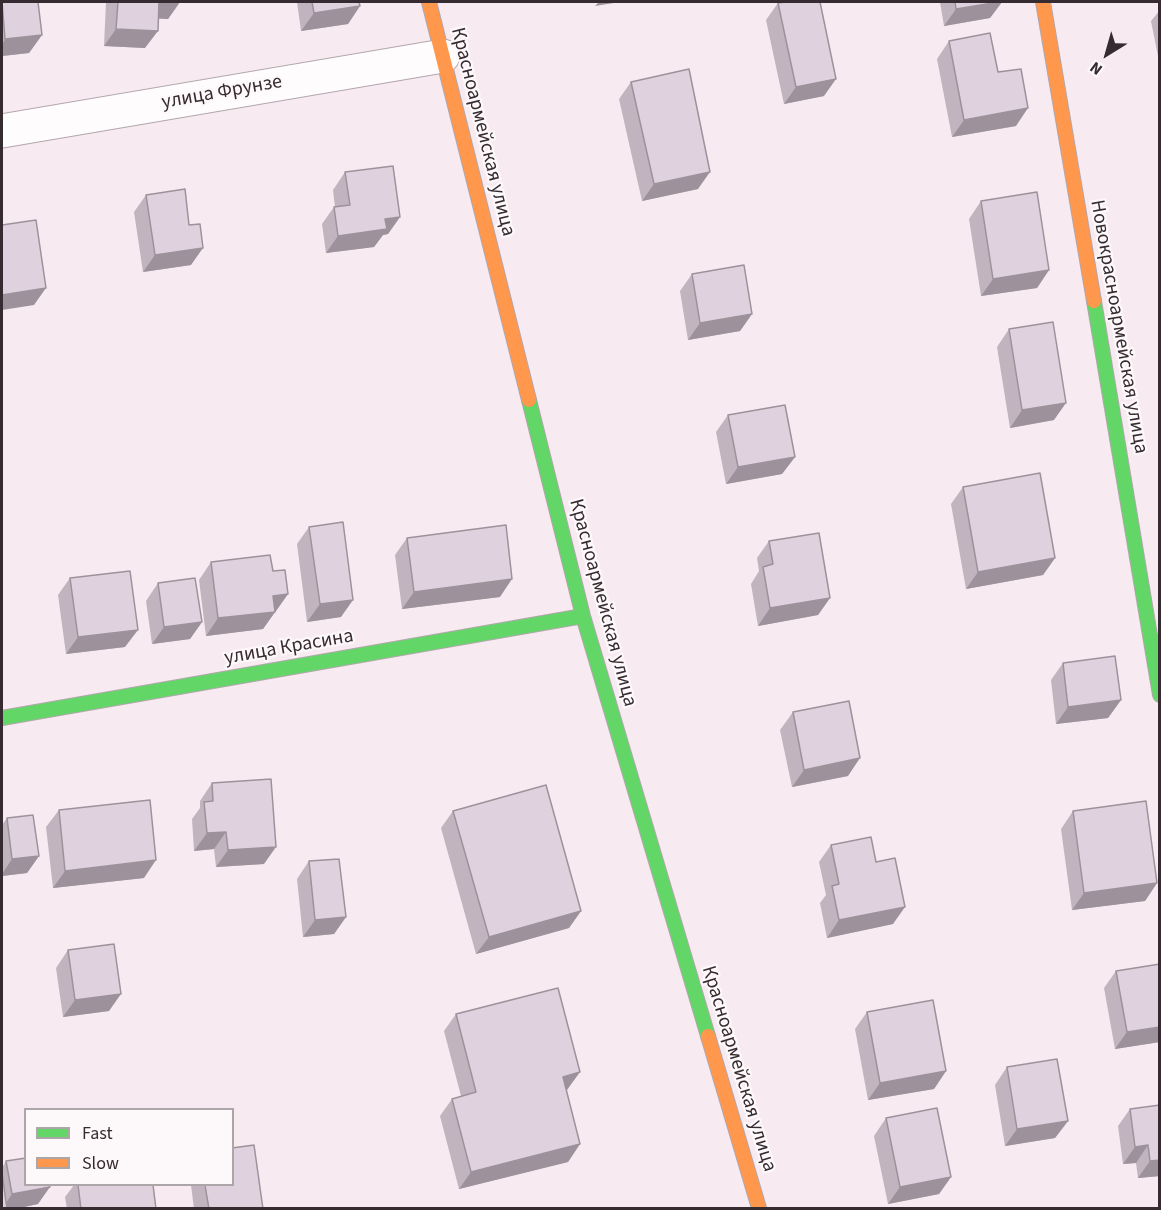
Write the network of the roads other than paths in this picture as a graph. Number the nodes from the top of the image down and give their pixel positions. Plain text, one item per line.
1 (429, 2) edge
2 (1043, 2) edge
3 (443, 56) junction
4 (2, 131) edge
5 (583, 616) junction
6 (1160, 695) edge
7 (2, 718) edge
8 (759, 1209) edge

1 - 3 street, Красноармейская улица
2 - 6 street, Новокрасноармейская улица
3 - 4 street, улица Фрунзе
3 - 5 street, Красноармейская улица
5 - 7 street, улица Красина
5 - 8 street, Красноармейская улица

